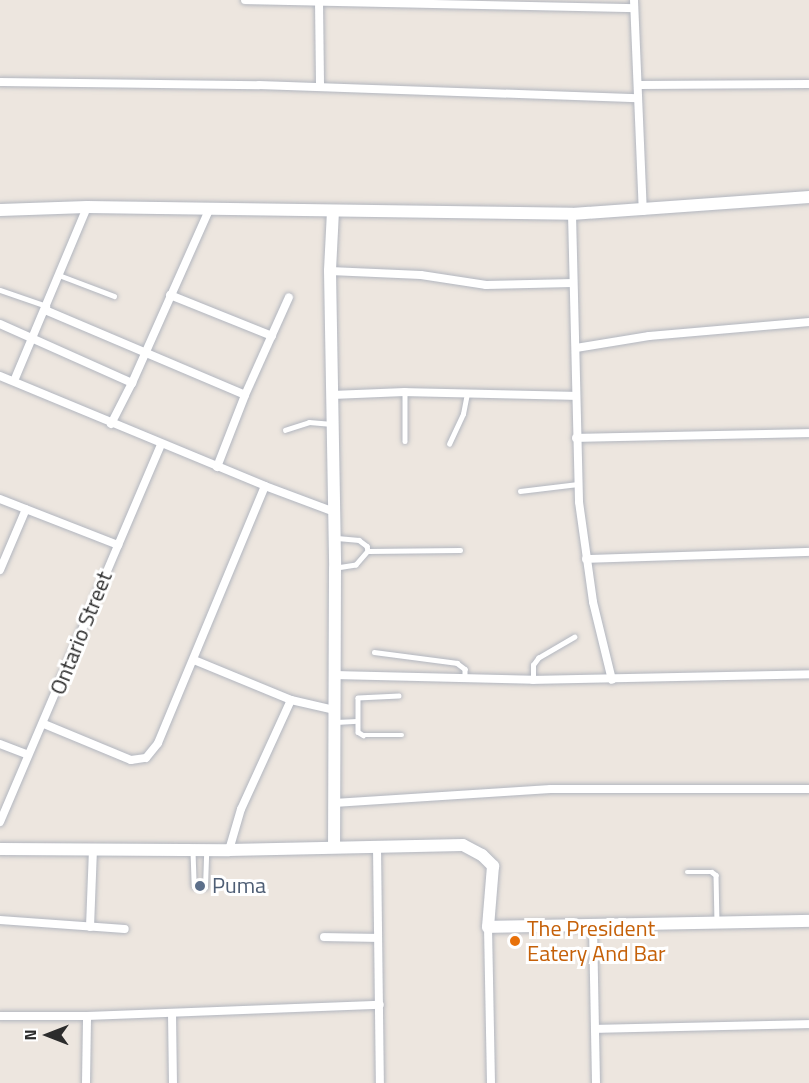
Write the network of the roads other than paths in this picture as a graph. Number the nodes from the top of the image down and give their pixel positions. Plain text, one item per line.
1 (245, 0) edge
2 (319, 2) junction
3 (634, 4) edge
4 (0, 82) edge
5 (809, 84) edge
6 (638, 85) junction
7 (320, 87) junction
8 (638, 98) junction
9 (809, 197) edge
10 (87, 207) junction
11 (0, 210) edge
12 (209, 210) junction
13 (333, 211) junction
14 (643, 211) junction
15 (572, 214) junction
16 (330, 271) junction
17 (59, 275) junction
18 (573, 283) junction
19 (0, 290) edge
20 (170, 295) junction
21 (114, 296) dead end
22 (289, 297) dead end
23 (46, 308) junction
24 (809, 322) edge
25 (0, 324) edge
26 (272, 336) junction
27 (34, 339) junction
28 (576, 348) junction
29 (144, 354) junction
30 (0, 376) edge
31 (14, 381) junction
32 (132, 383) junction
33 (405, 392) junction
34 (467, 393) junction
35 (245, 395) junction
36 (332, 395) junction
37 (576, 396) junction
38 (111, 424) junction
39 (332, 424) junction
40 (285, 429) dead end
41 (809, 433) edge
42 (576, 438) junction
43 (405, 441) dead end
44 (161, 444) junction
45 (449, 444) dead end
46 (217, 467) junction
47 (578, 484) junction
48 (265, 486) junction
49 (520, 491) dead end
50 (0, 498) edge
51 (26, 509) junction
52 (332, 511) junction
53 (334, 538) junction
54 (117, 545) junction
55 (460, 550) dead end
56 (368, 551) junction
57 (809, 552) edge
58 (585, 559) junction
59 (335, 568) junction
60 (0, 570) edge
61 (574, 637) dead end
62 (374, 652) dead end
63 (194, 660) junction
64 (809, 674) edge
65 (334, 675) junction
66 (465, 677) junction
67 (532, 680) junction
68 (612, 680) junction
69 (399, 696) dead end
70 (291, 700) junction
71 (334, 716) junction
72 (357, 721) junction
73 (44, 724) junction
74 (402, 735) dead end
75 (0, 744) edge
76 (28, 755) junction
77 (809, 789) edge
78 (334, 803) junction
79 (0, 822) edge
80 (334, 847) junction
81 (377, 847) junction
82 (0, 849) edge
83 (93, 850) junction
84 (200, 850) junction
85 (229, 850) junction
86 (687, 872) dead end
87 (0, 920) edge
88 (809, 921) edge
89 (717, 923) junction
90 (593, 926) junction
91 (90, 927) junction
92 (488, 927) junction
93 (125, 929) dead end
94 (324, 937) dead end
95 (378, 938) junction
96 (380, 1005) junction
97 (172, 1013) junction
98 (0, 1016) edge
99 (87, 1016) junction
100 (809, 1024) edge
101 (595, 1029) junction
102 (86, 1083) edge
103 (172, 1083) edge
104 (380, 1083) edge
105 (491, 1083) edge
106 (596, 1083) edge

1 - 2 street
2 - 3 street
2 - 7 street
3 - 6 street
4 - 7 street
5 - 6 street
6 - 8 street
7 - 8 street
8 - 14 street
9 - 14 street
10 - 11 street
10 - 12 street
10 - 17 street
12 - 13 street
12 - 20 street
13 - 15 street
13 - 16 street
14 - 15 street
15 - 18 street
16 - 18 street
16 - 36 street
17 - 21 lane
17 - 23 street
18 - 28 street
19 - 23 lane
20 - 26 street
20 - 29 street
22 - 26 street
23 - 27 street
23 - 29 street
24 - 28 street
25 - 27 street
26 - 35 street
27 - 31 street
27 - 32 street
28 - 37 street
29 - 32 street
29 - 35 street
30 - 31 street
31 - 38 street
32 - 38 street
33 - 34 street
33 - 36 street
33 - 43 lane
34 - 37 street
34 - 45 lane
35 - 46 street
36 - 39 street
37 - 42 street
38 - 44 street
39 - 40 lane
39 - 52 street
41 - 42 street
42 - 47 street
44 - 46 street
44 - 54 street, Ontario Street
46 - 48 street
47 - 49 lane
47 - 58 street
48 - 52 street
48 - 63 street
50 - 51 street
51 - 54 street
51 - 60 street
52 - 53 street
53 - 56 lane
53 - 59 street
54 - 73 street, Ontario Street
55 - 56 lane
56 - 59 lane
57 - 58 street
58 - 68 street
59 - 65 street
61 - 67 lane
62 - 66 lane
63 - 70 street
63 - 73 street
64 - 68 street
65 - 66 street
65 - 71 street
66 - 67 street
67 - 68 street
69 - 72 lane
70 - 71 street
70 - 85 street
71 - 72 lane
71 - 78 street
72 - 74 lane
73 - 76 street, Ontario Street
75 - 76 street
76 - 79 street, Ontario Street
77 - 78 street
78 - 80 street
80 - 81 street
80 - 85 street
81 - 92 street
81 - 95 street
82 - 83 street
83 - 84 street
83 - 91 street
84 - 84 lane
84 - 85 street
86 - 89 lane
87 - 91 street
88 - 89 street
89 - 90 street
90 - 92 street
90 - 101 street
91 - 93 street
92 - 105 street
94 - 95 street
95 - 96 street
96 - 97 street
96 - 104 street
97 - 99 street
97 - 103 street
98 - 99 street
99 - 102 street
100 - 101 street
101 - 106 street

